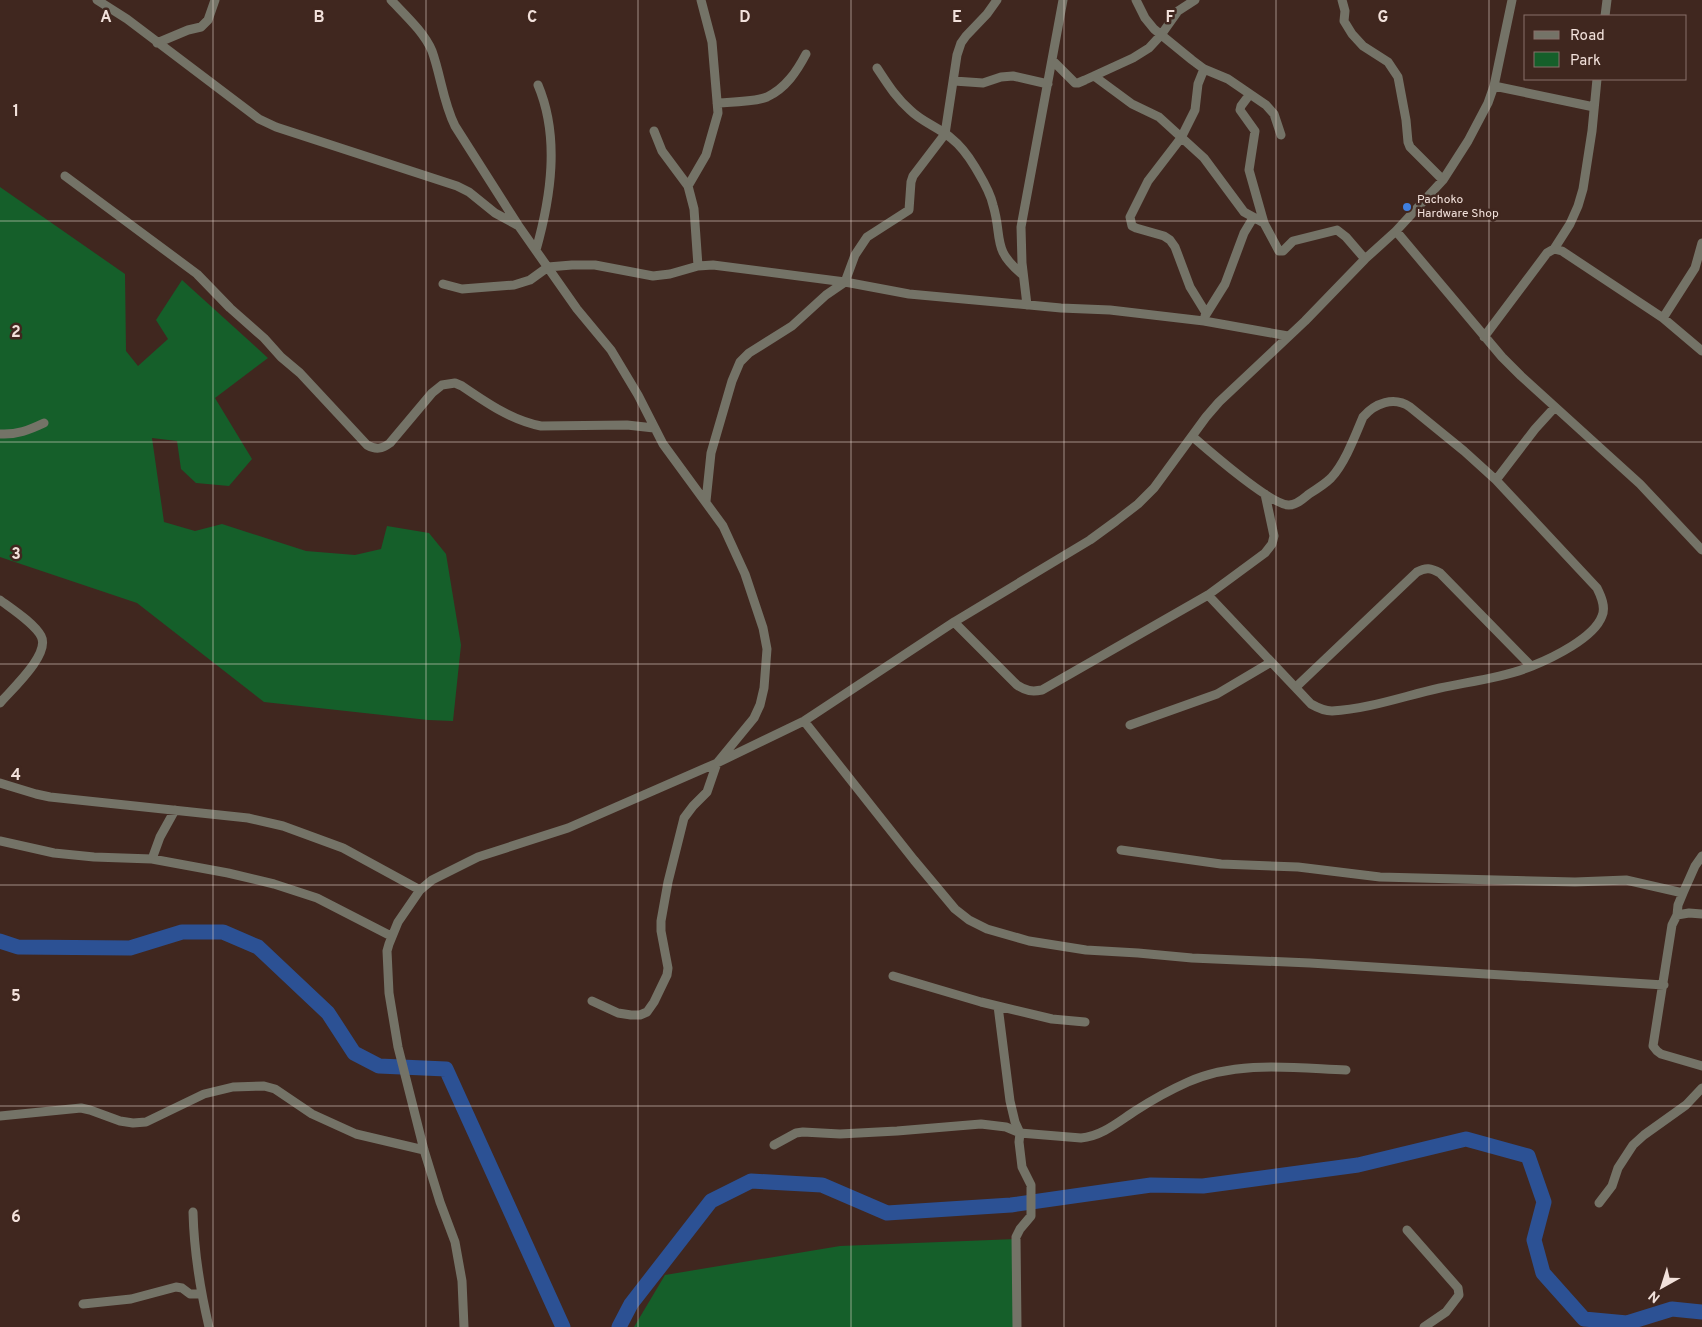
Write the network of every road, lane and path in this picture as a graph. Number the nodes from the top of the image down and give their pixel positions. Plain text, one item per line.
1 (97, 0) edge
2 (215, 0) edge
3 (391, 0) edge
4 (702, 0) edge
5 (997, 0) edge
6 (1064, 0) edge
7 (1136, 0) edge
8 (1195, 0) edge
9 (1342, 0) edge
10 (1512, 0) edge
11 (1608, 0) edge
12 (1605, 15) edge
13 (1161, 35) junction
14 (157, 43) junction
15 (806, 54) dead end
16 (1053, 61) junction
17 (877, 68) dead end
18 (1204, 69) junction
19 (1094, 76) junction
20 (1597, 80) edge
21 (954, 81) junction
22 (1048, 84) junction
23 (538, 85) dead end
24 (1494, 86) junction
25 (1250, 94) junction
26 (718, 103) junction
27 (1594, 107) junction
28 (654, 131) dead end
29 (945, 134) junction
30 (1281, 135) dead end
31 (1182, 138) junction
32 (65, 176) dead end
33 (1443, 180) junction
34 (688, 186) junction
35 (1253, 218) junction
36 (1264, 223) junction
37 (518, 225) junction
38 (1396, 231) junction
39 (1702, 244) edge
40 (1554, 249) junction
41 (536, 250) junction
42 (1365, 259) junction
43 (698, 266) junction
44 (548, 267) junction
45 (1023, 275) junction
46 (846, 282) junction
47 (443, 284) dead end
48 (1026, 305) junction
49 (1205, 317) junction
50 (1664, 318) junction
51 (1288, 336) junction
52 (1484, 337) junction
53 (1702, 351) edge
54 (1555, 407) junction
55 (44, 423) dead end
56 (654, 428) junction
57 (0, 434) edge
58 (1193, 437) junction
59 (1496, 480) junction
60 (1265, 494) junction
61 (706, 501) junction
62 (1702, 550) edge
63 (1208, 595) junction
64 (0, 600) edge
65 (954, 622) junction
66 (1272, 662) junction
67 (1531, 666) junction
68 (1296, 687) junction
69 (0, 703) edge
70 (804, 721) junction
71 (1130, 725) dead end
72 (717, 763) junction
73 (0, 783) edge
74 (174, 810) junction
75 (0, 841) edge
76 (1121, 850) dead end
77 (1702, 856) edge
78 (152, 859) junction
79 (420, 890) junction
80 (1683, 893) junction
81 (1702, 914) edge
82 (1677, 916) junction
83 (391, 936) junction
84 (893, 976) dead end
85 (1664, 985) junction
86 (592, 1001) dead end
87 (998, 1006) junction
88 (1085, 1022) dead end
89 (1702, 1066) edge
90 (1346, 1070) dead end
91 (1702, 1088) edge
92 (0, 1116) edge
93 (1020, 1133) junction
94 (774, 1144) dead end
95 (424, 1150) junction
96 (1599, 1203) dead end
97 (193, 1212) dead end
98 (1406, 1230) dead end
99 (201, 1294) junction
100 (83, 1304) dead end
101 (209, 1327) edge
102 (464, 1327) edge
103 (1017, 1327) edge
104 (1424, 1327) edge

1 - 14 street
2 - 14 street
3 - 37 street
4 - 26 street
5 - 21 street
6 - 16 street
7 - 13 street
8 - 13 street
9 - 33 street
10 - 24 street
11 - 12 street
13 - 18 street
13 - 19 street
14 - 37 street
15 - 26 street
16 - 19 street
16 - 22 street
17 - 29 street
18 - 25 street
18 - 31 street
19 - 31 street
20 - 27 street
21 - 22 street
21 - 29 street
22 - 45 street
23 - 41 street
24 - 27 street
24 - 33 street
25 - 30 street
25 - 36 street
26 - 34 street
27 - 40 street
28 - 34 street
29 - 45 street
29 - 46 street
31 - 35 street
31 - 49 street
32 - 56 street
33 - 38 street
34 - 43 street
35 - 36 street
35 - 49 street
36 - 42 street
37 - 41 street
38 - 42 street
38 - 52 street
39 - 50 street
40 - 50 street
40 - 52 street
41 - 44 street
42 - 51 street
43 - 44 street
43 - 46 street
44 - 47 street
44 - 56 street
45 - 48 street
46 - 48 street
46 - 61 street
48 - 49 street
49 - 51 street
50 - 53 street
51 - 58 street
52 - 54 street
54 - 59 street
54 - 62 street
55 - 57 street
56 - 61 street
58 - 60 street
58 - 65 street
59 - 60 street
59 - 67 street
60 - 63 street
61 - 72 street
63 - 65 street
63 - 66 street
64 - 69 street
65 - 70 street
66 - 68 street
66 - 71 street
67 - 68 street
67 - 68 street
70 - 72 street
70 - 85 street
72 - 79 street
72 - 86 street
73 - 74 street
74 - 78 street
74 - 79 street
75 - 78 street
76 - 80 street
77 - 80 street
78 - 83 street
79 - 83 street
80 - 82 street
81 - 82 street
82 - 85 street
83 - 95 street
84 - 87 street
85 - 89 street
87 - 88 street
87 - 93 street
90 - 93 street
91 - 96 street
92 - 95 street
93 - 94 street
93 - 103 street
95 - 102 street
97 - 99 street
98 - 104 street
99 - 100 street
99 - 101 street

